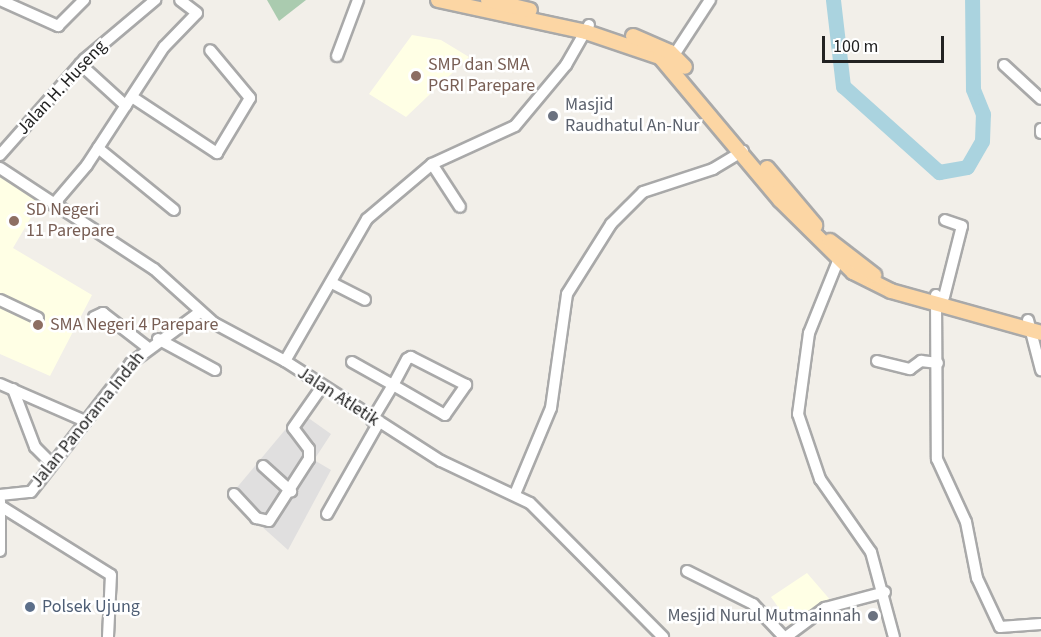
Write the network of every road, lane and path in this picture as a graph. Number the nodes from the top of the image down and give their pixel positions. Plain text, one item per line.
1 (0, 0) edge
2 (84, 0) edge
3 (155, 0) edge
4 (180, 0) edge
5 (358, 0) edge
6 (438, 0) edge
7 (486, 0) edge
8 (710, 0) edge
9 (14, 3) edge
10 (524, 9) edge
11 (587, 28) junction
12 (210, 50) dead end
13 (674, 55) junction
14 (337, 56) dead end
15 (80, 64) junction
16 (1004, 65) dead end
17 (1041, 99) edge
18 (129, 101) junction
19 (98, 148) junction
20 (743, 151) junction
21 (0, 155) edge
22 (432, 164) junction
23 (0, 168) edge
24 (776, 187) junction
25 (53, 205) junction
26 (460, 207) dead end
27 (174, 210) dead end
28 (945, 220) dead end
29 (838, 261) junction
30 (332, 283) junction
31 (938, 298) junction
32 (0, 300) edge
33 (365, 300) dead end
34 (201, 312) junction
35 (94, 316) dead end
36 (38, 318) dead end
37 (1032, 324) edge
38 (1041, 333) edge
39 (158, 339) junction
40 (147, 347) junction
41 (877, 360) dead end
42 (285, 361) junction
43 (352, 362) dead end
44 (938, 363) junction
45 (215, 370) dead end
46 (1041, 370) edge
47 (0, 384) edge
48 (393, 385) junction
49 (321, 388) junction
50 (13, 389) junction
51 (85, 421) junction
52 (375, 422) junction
53 (52, 464) junction
54 (263, 466) dead end
55 (291, 491) junction
56 (234, 494) dead end
57 (515, 494) junction
58 (1, 501) edge
59 (327, 514) dead end
60 (0, 551) edge
61 (687, 571) dead end
62 (885, 592) junction
63 (1041, 624) edge
64 (108, 637) edge
65 (663, 637) edge
66 (785, 637) edge
67 (894, 637) edge

1 - 9 street
2 - 9 street
3 - 15 street, Jalan H. Huseng
4 - 18 street
5 - 14 street
6 - 10 main road
7 - 10 main road
8 - 13 street
10 - 11 main road
11 - 13 main road
11 - 20 main road
11 - 22 street
12 - 18 street
13 - 24 main road
15 - 18 street
15 - 21 street, Jalan H. Huseng
16 - 17 street
18 - 19 street
19 - 25 street
19 - 27 street
20 - 24 main road
20 - 57 street
22 - 26 street
22 - 30 street
23 - 25 street, Jalan Atletik
24 - 29 main road
24 - 31 main road
25 - 34 street, Jalan Atletik
28 - 31 street
29 - 31 main road
29 - 62 street
30 - 33 street
30 - 42 street
31 - 37 main road
31 - 44 street
32 - 36 street
34 - 39 street, Jalan Panorama Indah
34 - 42 street, Jalan Atletik
35 - 40 street
37 - 38 main road
37 - 46 street
39 - 40 street, Jalan Panorama Indah
39 - 45 street
40 - 51 street, Jalan Panorama Indah
41 - 44 street
42 - 49 street, Jalan Atletik
43 - 48 street
44 - 63 street
47 - 50 street
48 - 48 street
48 - 52 street
49 - 52 street, Jalan Atletik
49 - 55 street
50 - 51 street
50 - 53 street
51 - 53 street, Jalan Panorama Indah
52 - 57 street, Jalan Atletik
52 - 59 street
53 - 58 street, Jalan Panorama Indah
54 - 55 street
55 - 56 street
57 - 65 street, Jalan Atletik
58 - 60 street
58 - 64 street
61 - 66 street
62 - 66 street
62 - 67 street

